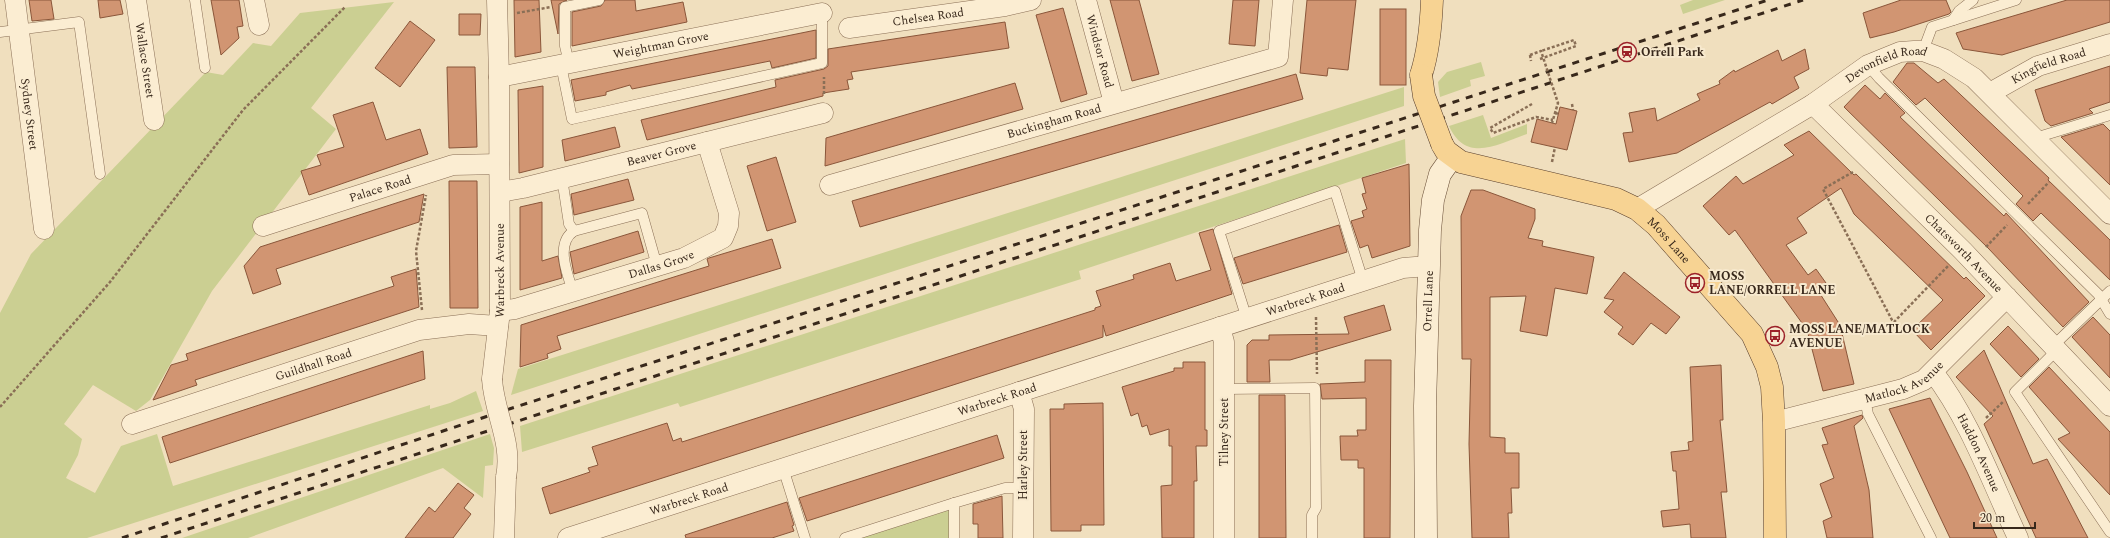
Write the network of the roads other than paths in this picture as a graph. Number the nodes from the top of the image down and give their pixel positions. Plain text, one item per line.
1 (15, 0) edge
2 (136, 0) edge
3 (195, 0) edge
4 (254, 0) edge
5 (496, 0) edge
6 (599, 0) edge
7 (1030, 0) edge
8 (1086, 0) edge
9 (1284, 0) edge
10 (1420, 0) edge
11 (1432, 0) edge
12 (1973, 0) edge
13 (2016, 0) edge
14 (822, 13) joint
15 (1953, 20) junction
16 (259, 25) dead end
17 (849, 28) dead end
18 (9, 30) edge
19 (2110, 44) edge
20 (1923, 51) junction
21 (565, 64) junction
22 (1868, 65) junction
23 (206, 68) dead end
24 (1421, 76) junction
25 (499, 77) junction
26 (1990, 93) junction
27 (1114, 103) junction
28 (1813, 104) junction
29 (824, 113) road end
30 (2110, 115) edge
31 (154, 120) dead end
32 (2035, 138) junction
33 (707, 142) junction
34 (1447, 150) junction
35 (499, 164) junction
36 (100, 174) dead end
37 (562, 178) junction
38 (830, 185) dead end
39 (500, 192) junction
40 (1637, 209) junction
41 (2110, 214) edge
42 (262, 226) dead end
43 (44, 229) dead end
44 (574, 231) junction
45 (657, 266) junction
46 (1428, 266) junction
47 (1363, 281) junction
48 (572, 291) junction
49 (2110, 291) edge
50 (2007, 297) junction
51 (2101, 300) junction
52 (2110, 314) edge
53 (499, 319) junction
54 (1247, 319) junction
55 (1220, 327) junction
56 (2055, 348) junction
57 (1933, 372) junction
58 (1224, 389) junction
59 (1019, 392) junction
60 (1865, 399) junction
61 (2110, 406) edge
62 (1774, 422) junction
63 (132, 424) dead end
64 (783, 468) junction
65 (1023, 488) junction
66 (954, 503) junction
67 (2110, 532) edge
68 (504, 538) edge
69 (568, 538) edge
70 (805, 538) edge
71 (845, 538) edge
72 (954, 538) edge
73 (1023, 538) edge
74 (1224, 538) edge
75 (1312, 538) edge
76 (1426, 538) edge
77 (1775, 538) edge
78 (1931, 538) edge
79 (2018, 538) edge

1 - 18 street, Sydney Street
2 - 31 street, Wallace Street
3 - 23 lane
4 - 16 street
5 - 25 street, Warbreck Avenue
6 - 21 lane
7 - 17 street, Chelsea Road
8 - 27 street, Windsor Road
9 - 27 street, Buckingham Road
10 - 24 main road
11 - 24 main road
12 - 15 lane
13 - 15 lane
14 - 21 street, Weightman Grove
14 - 21 lane
15 - 20 lane
18 - 36 lane
18 - 43 street, Sydney Street
19 - 26 street, Kingfield Road
20 - 22 street, Devonfield Road
20 - 26 street, Devonfield Road
21 - 25 street, Weightman Grove
22 - 28 street, Devonfield Road
22 - 51 lane
24 - 34 main road, bridge
25 - 35 street, Warbreck Avenue
26 - 32 street, Devonfield Road
27 - 38 street, Buckingham Road
28 - 40 street, Devonfield Road
28 - 50 street, Chatsworth Avenue
29 - 33 street, Beaver Grove
30 - 32 lane
32 - 41 street, Devonfield Road
33 - 37 street, Beaver Grove
33 - 45 street, Dallas Grove
34 - 40 main road, Moss Lane
34 - 46 street, Orrell Lane
35 - 39 street, Warbreck Avenue
35 - 42 street, Palace Road
37 - 39 street, Beaver Grove
37 - 44 lane
39 - 53 street, Warbreck Avenue
40 - 62 main road, Moss Lane
44 - 45 lane
44 - 48 lane
45 - 48 street, Dallas Grove
46 - 47 street, Warbreck Road
46 - 76 street, Orrell Lane
47 - 54 street, Warbreck Road
47 - 54 lane
48 - 53 street, Dallas Grove
49 - 51 lane
50 - 56 street, Chatsworth Avenue
50 - 57 street, Matlock Avenue
51 - 52 lane
51 - 56 lane
53 - 63 street, Guildhall Road
53 - 68 street, Warbreck Avenue, bridge
54 - 55 street, Warbreck Road
55 - 58 street, Tilney Street
55 - 59 street, Warbreck Road
56 - 61 street, Chatsworth Avenue
56 - 67 lane
57 - 60 street, Matlock Avenue
57 - 79 street, Haddon Avenue
58 - 74 street, Tilney Street
58 - 75 lane
59 - 64 street, Warbreck Road
59 - 65 street, Harley Street
60 - 62 street, Matlock Avenue
60 - 78 lane
62 - 77 main road, Moss Lane
64 - 69 street, Warbreck Road
64 - 70 lane
65 - 66 lane
65 - 73 street, Harley Street
66 - 71 lane
66 - 72 lane

